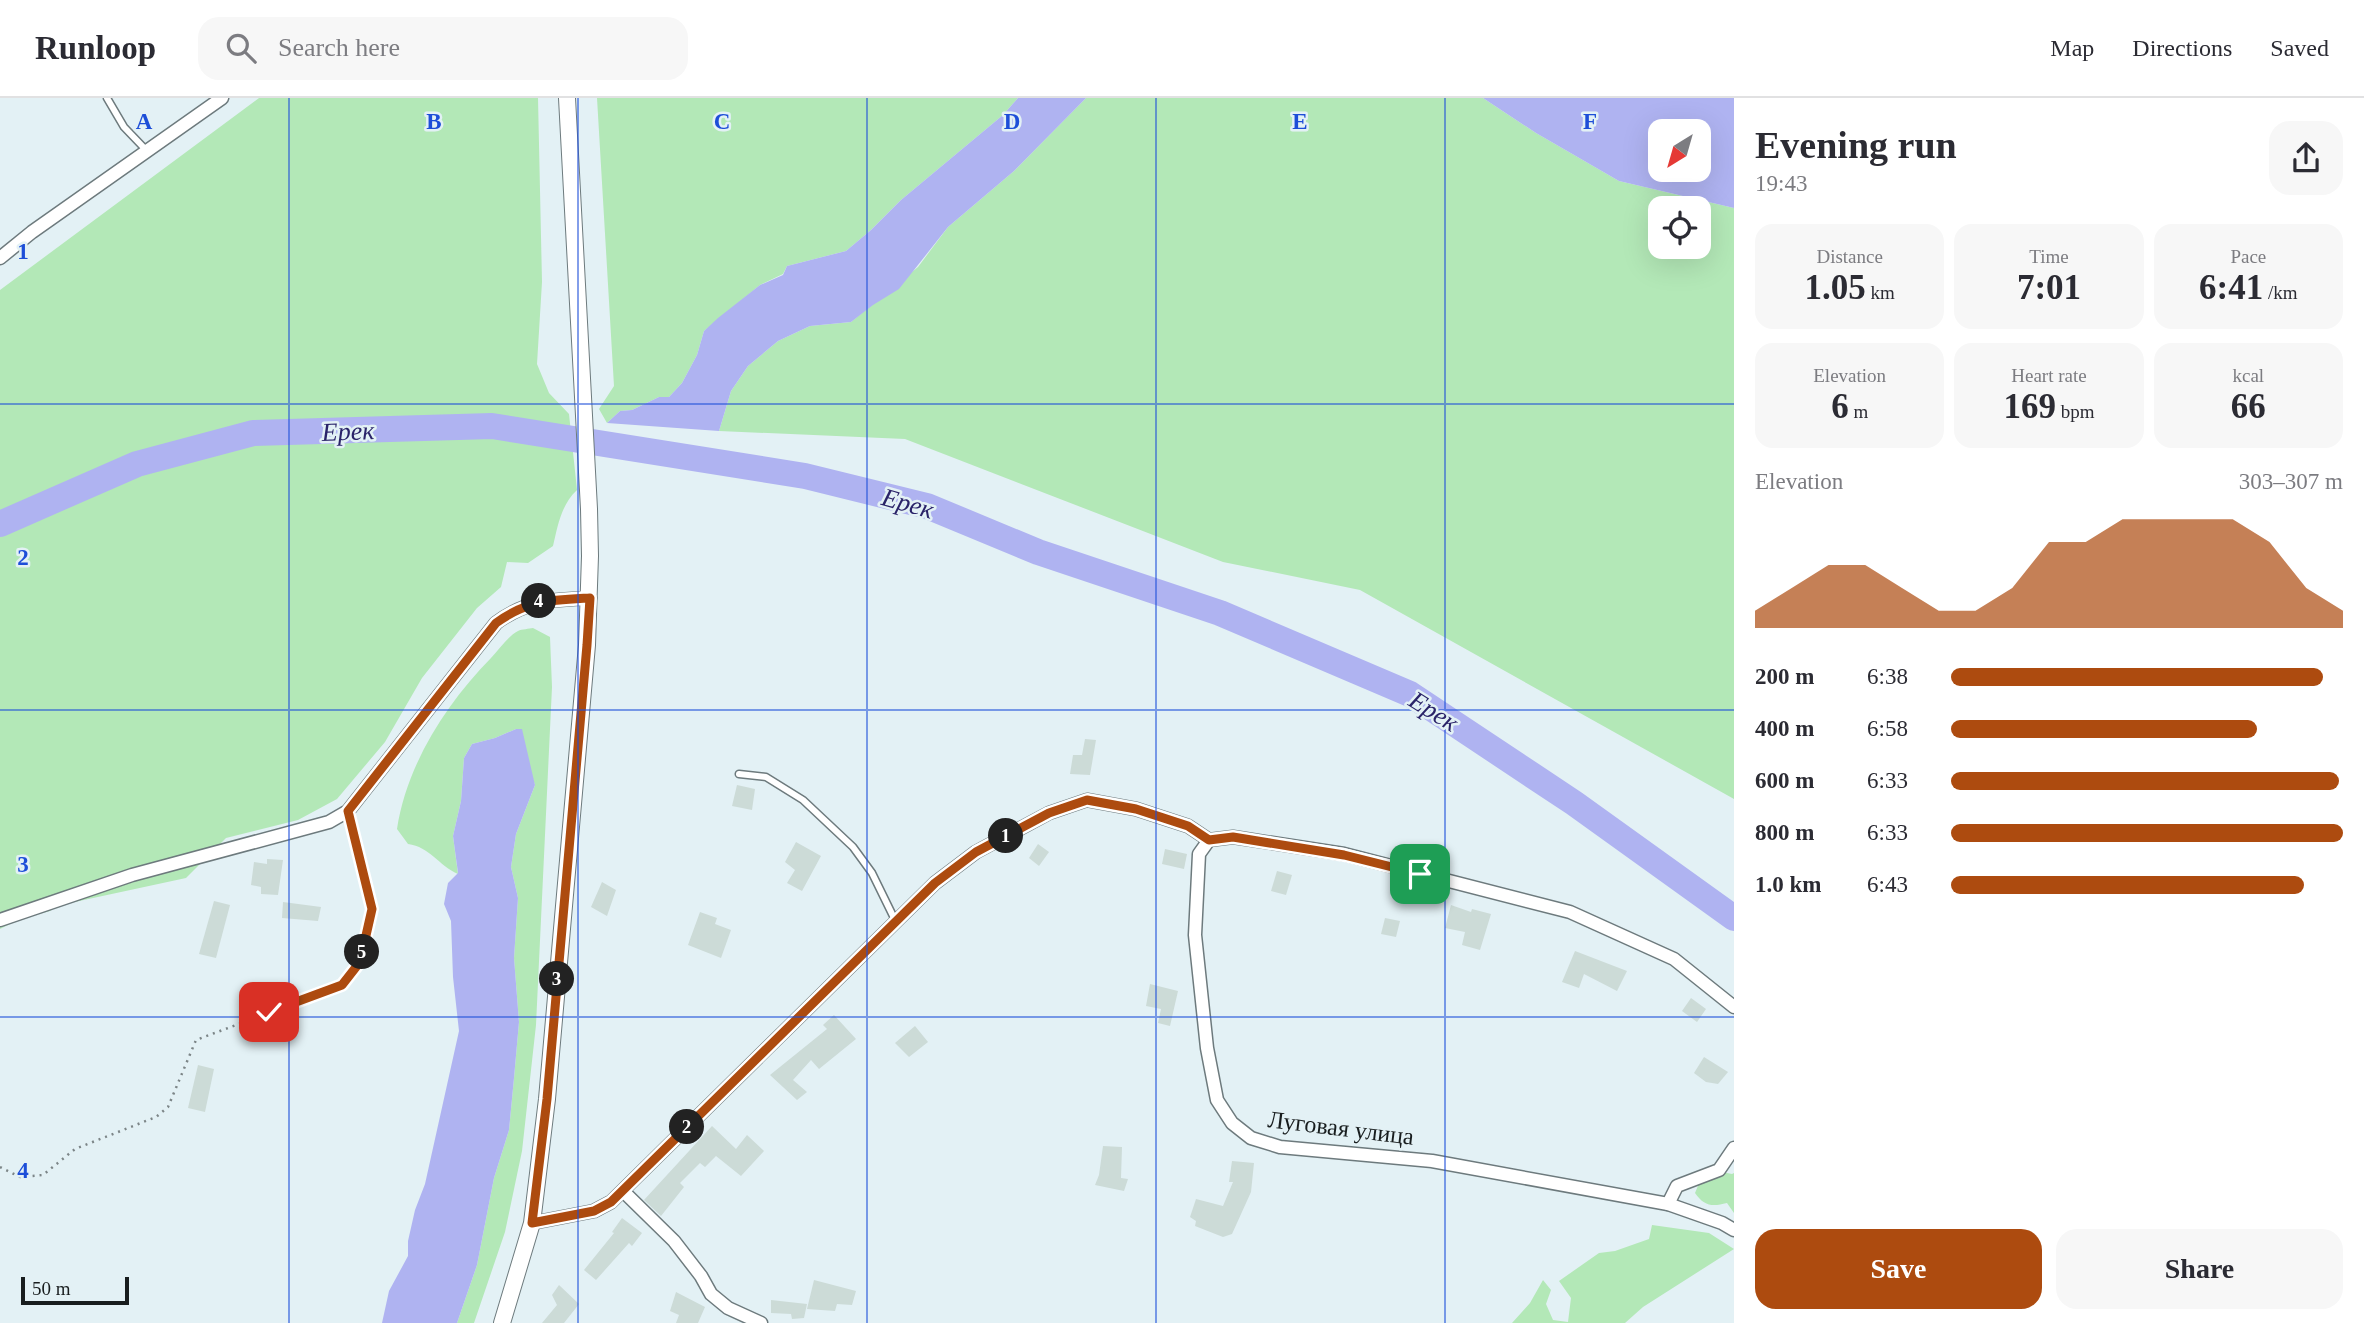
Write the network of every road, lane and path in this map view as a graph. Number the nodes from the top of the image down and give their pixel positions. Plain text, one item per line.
1 (107, 98) edge
2 (222, 98) edge
3 (567, 98) edge
4 (148, 150) junction
5 (0, 258) edge
6 (590, 598) junction
7 (739, 774) dead end
8 (348, 811) junction
9 (1209, 840) junction
10 (0, 920) edge
11 (895, 920) junction
12 (1734, 1007) edge
13 (1734, 1149) edge
14 (0, 1167) edge
15 (623, 1191) junction
16 (1668, 1204) junction
17 (532, 1223) junction
18 (1734, 1230) edge
19 (502, 1323) edge
20 (761, 1323) edge

1 - 4 lane
2 - 4 street
3 - 6 street
4 - 5 street
6 - 8 street
6 - 17 street
7 - 11 lane
8 - 10 street
8 - 14 path
9 - 11 street
9 - 12 street
9 - 16 street, Луговая улица
11 - 15 street
13 - 16 street
15 - 17 street
15 - 20 street
16 - 18 street, Луговая улица
17 - 19 street

